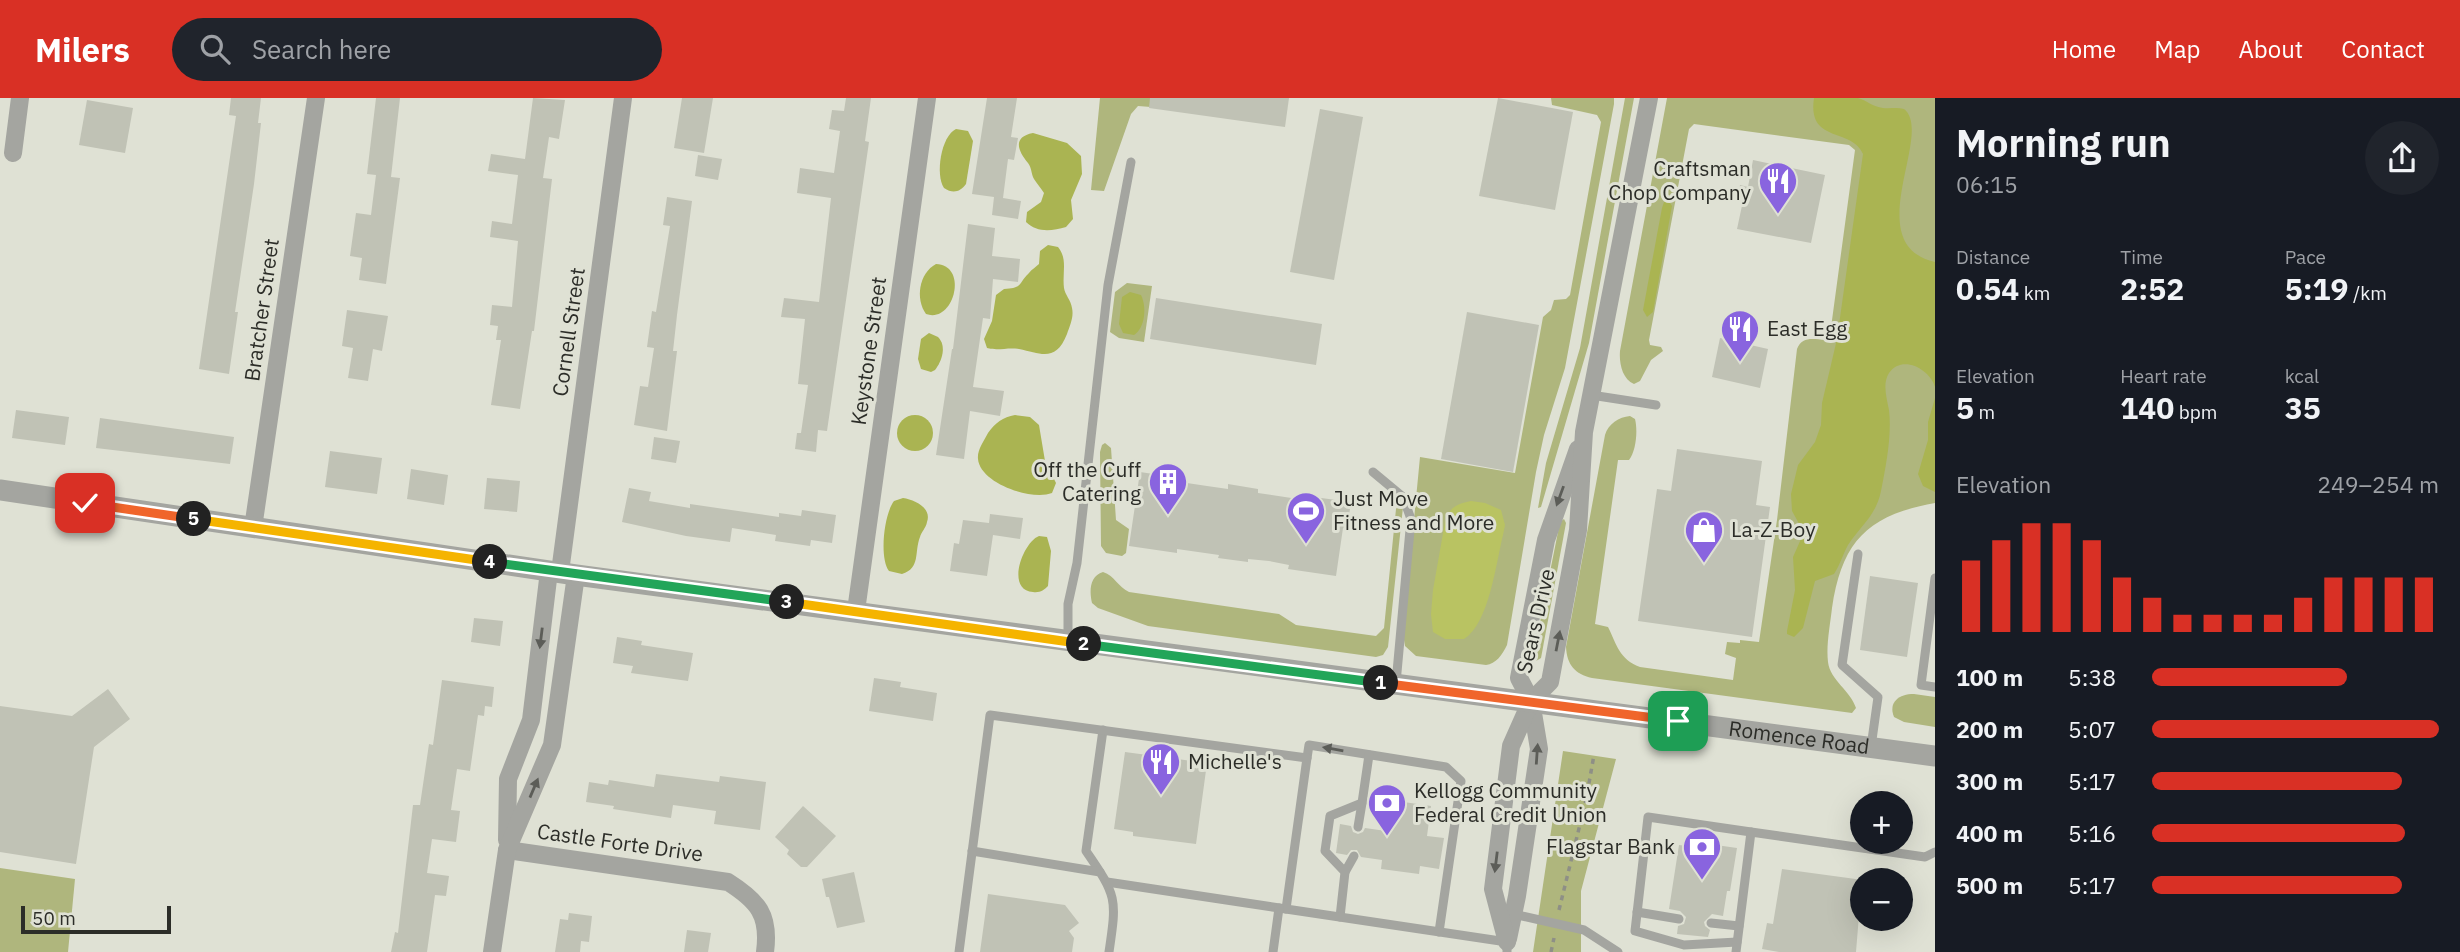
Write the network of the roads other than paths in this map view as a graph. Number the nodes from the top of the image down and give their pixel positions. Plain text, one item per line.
1 (20, 98) edge
2 (316, 98) edge
3 (623, 98) edge
4 (927, 98) edge
5 (1649, 98) edge
6 (13, 153) dead end
7 (1131, 162) dead end
8 (1591, 395) junction
9 (1656, 405) dead end
10 (1584, 432) junction
11 (1373, 472) dead end
12 (0, 490) edge
13 (253, 528) junction
14 (1858, 554) dead end
15 (562, 572) junction
16 (1935, 578) edge
17 (856, 611) junction
18 (1068, 641) junction
19 (1396, 685) junction
20 (1935, 687) edge
21 (1531, 701) junction
22 (1103, 730) junction
23 (1871, 747) junction
24 (1369, 755) junction
25 (1935, 756) edge
26 (1307, 758) junction
27 (1362, 803) junction
28 (1358, 827) dead end
29 (1751, 832) junction
30 (507, 850) junction
31 (972, 851) junction
32 (1935, 852) edge
33 (1353, 856) dead end
34 (1100, 872) junction
35 (1345, 872) junction
36 (1107, 882) junction
37 (1282, 909) junction
38 (1637, 912) junction
39 (1513, 914) junction
40 (1340, 917) junction
41 (1679, 919) dead end
42 (1711, 923) dead end
43 (1739, 926) junction
44 (1440, 932) junction
45 (1507, 947) edge
46 (1737, 947) edge
47 (492, 952) edge
48 (765, 952) edge
49 (959, 952) edge
50 (1110, 952) edge
51 (1273, 952) edge
52 (1618, 952) edge

1 - 6 street
2 - 13 street, Bratcher Street
3 - 15 street, Cornell Street
4 - 17 street, Keystone Street
5 - 8 street, Sears Drive
7 - 18 lane
8 - 9 lane
8 - 10 street, Sears Drive
21 -> 10 street, Sears Drive
10 -> 21 street, Sears Drive
11 - 19 lane
12 - 13 street, Romence Road
13 - 15 street, Romence Road
14 - 23 lane
15 - 17 street, Romence Road
15 -> 30 street
30 -> 15 street
16 - 20 lane
17 - 18 street, Romence Road
18 - 19 street, Romence Road
19 - 21 street, Romence Road
21 - 23 street, Romence Road
39 -> 21 street
21 -> 45 street
22 - 26 lane
22 - 31 lane
22 - 34 lane
23 - 25 street, Romence Road
24 -> 26 lane
24 - 27 lane
24 - 44 lane
26 - 37 lane
27 - 28 lane
27 - 35 lane
29 - 32 lane
29 - 38 lane
29 - 43 lane
30 - 47 street
30 - 48 street, Castle Forte Drive
31 - 34 lane
31 - 49 lane
33 - 35 lane
34 - 36 lane
35 - 40 lane
36 - 37 lane
36 - 50 lane
37 - 40 lane
37 - 51 lane
38 - 41 lane
38 - 46 lane
39 - 45 street
39 - 52 lane
40 - 44 lane
42 - 43 lane
43 - 46 lane
44 - 45 lane

